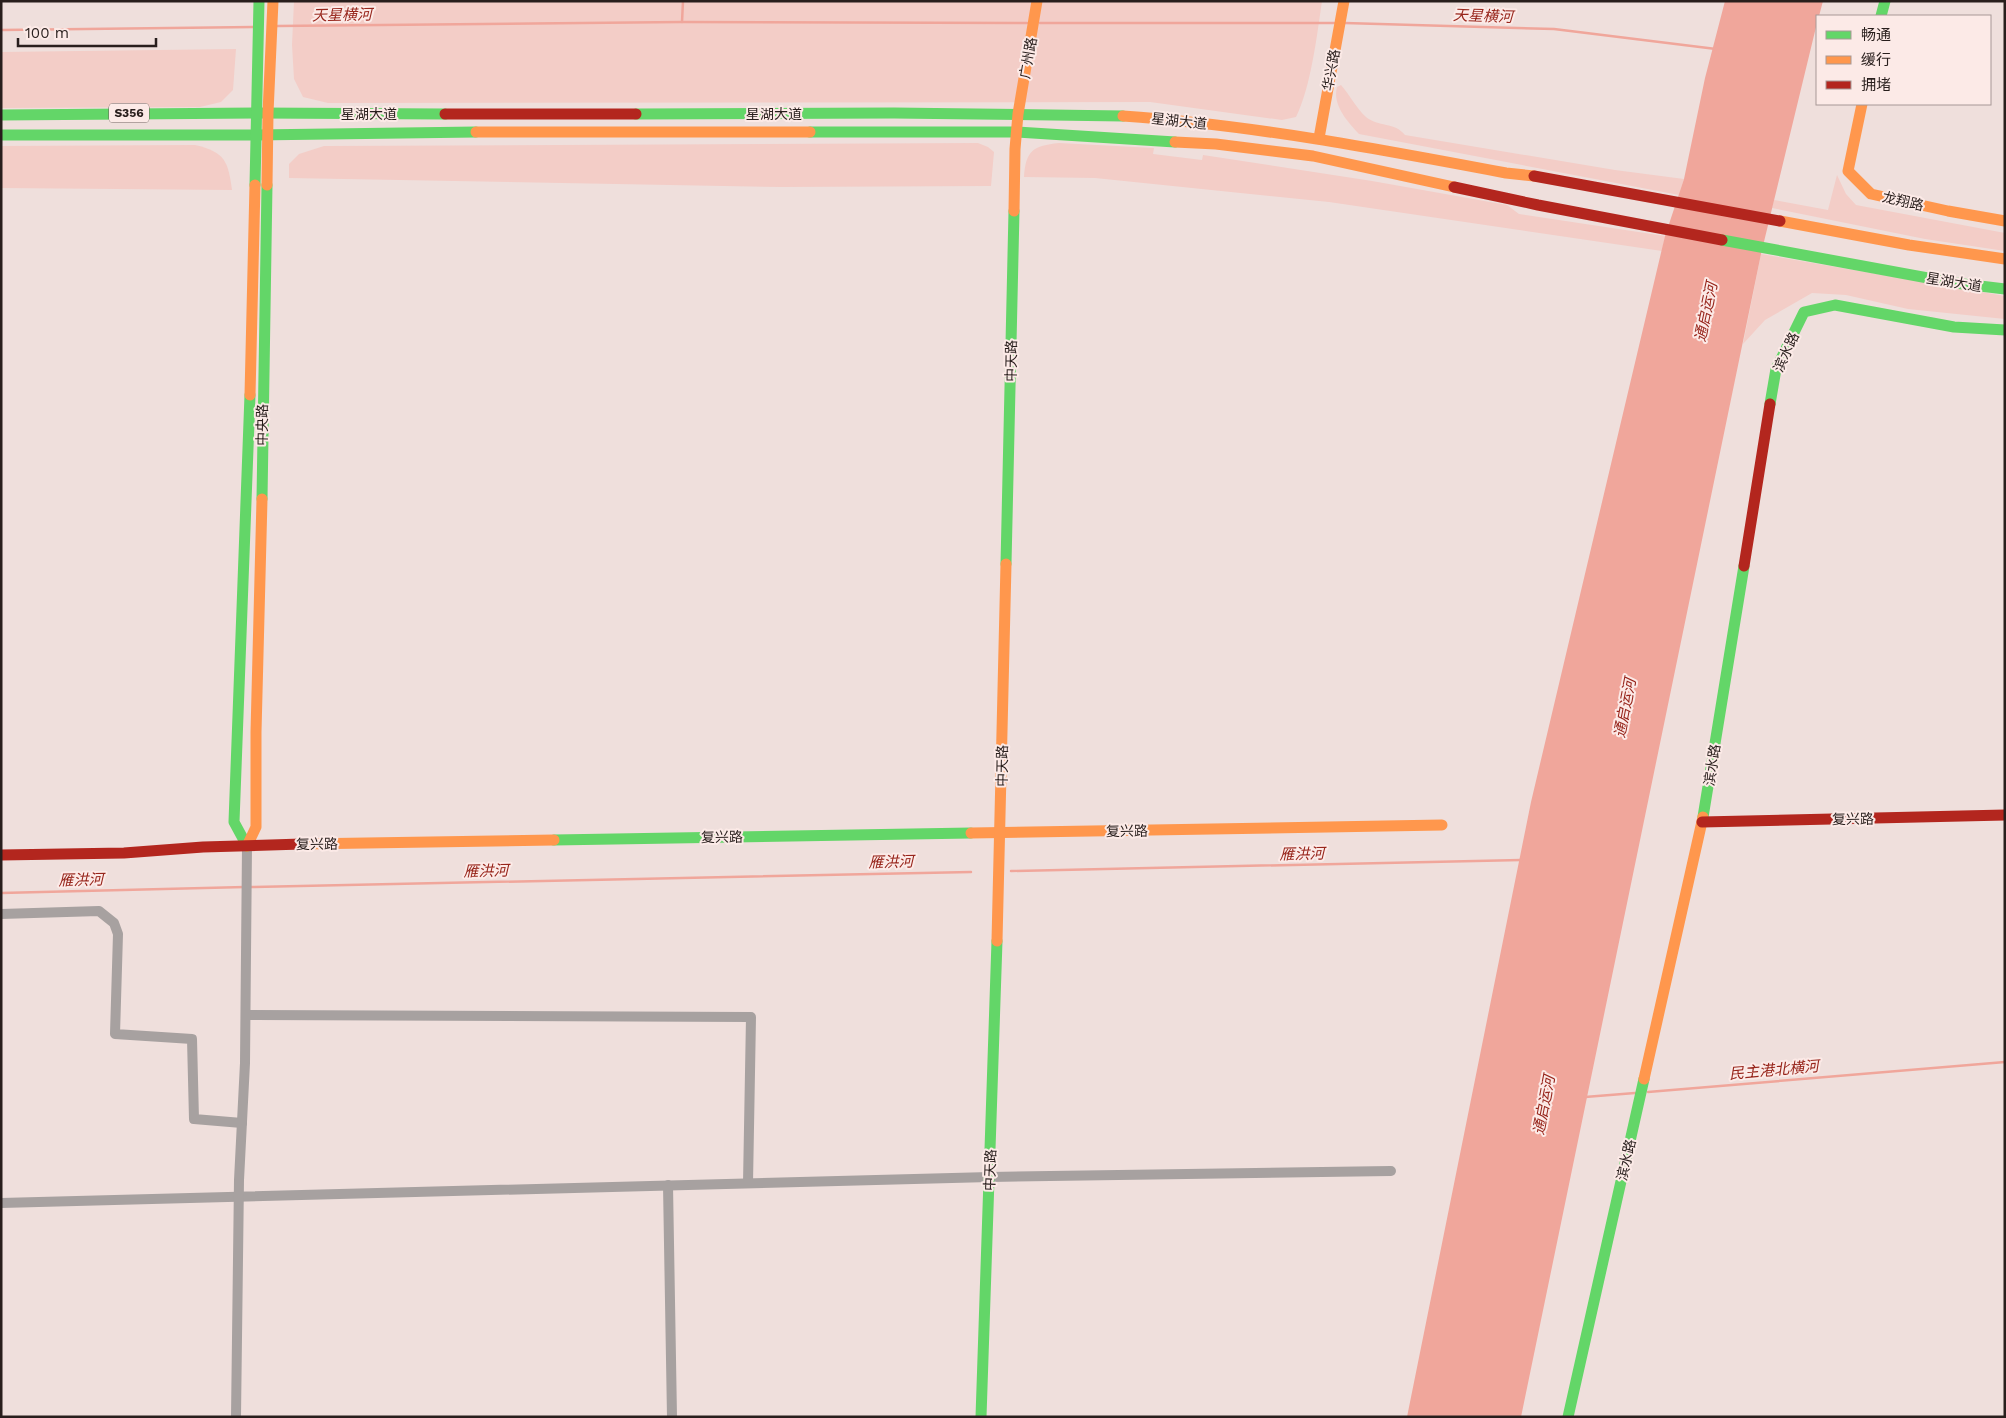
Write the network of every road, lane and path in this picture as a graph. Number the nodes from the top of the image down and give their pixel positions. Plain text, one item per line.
1 (1037, 1) edge
2 (1885, 1) edge
3 (1344, 3) edge
4 (258, 5) edge
5 (273, 5) edge
6 (1881, 15) edge
7 (1862, 105) edge
8 (262, 113) junction
9 (1018, 114) junction
10 (1, 115) edge
11 (1017, 132) junction
12 (1, 135) edge
13 (255, 135) junction
14 (268, 135) junction
15 (1319, 138) junction
16 (2005, 221) edge
17 (2005, 260) edge
18 (2005, 289) edge
19 (2005, 330) edge
20 (2005, 815) edge
21 (1702, 822) junction
22 (1442, 825) dead end
23 (1000, 833) junction
24 (247, 846) junction
25 (1, 855) edge
26 (1, 914) edge
27 (246, 1015) junction
28 (242, 1123) junction
29 (1391, 1171) dead end
30 (990, 1177) junction
31 (748, 1183) junction
32 (668, 1185) junction
33 (239, 1196) junction
34 (1, 1203) edge
35 (236, 1417) edge
36 (672, 1417) edge
37 (982, 1417) edge
38 (1568, 1417) edge

1 - 9 street, 广州路
2 - 6 street
3 - 15 street, 华兴路
4 - 8 street, 中央路
5 - 8 street, 中央路
7 - 16 street, 龙翔路
8 - 9 street, 星湖大道
8 - 10 street, 星湖大道 / S356
8 - 13 street, 中央路
8 - 14 street, 中央路
9 - 11 street, 中天路
9 - 15 street, 星湖大道
11 - 14 street, 星湖大道
11 - 18 street, 星湖大道
11 - 23 street, 中天路
12 - 13 street, 星湖大道 / S356
13 - 14 street, 星湖大道
13 - 24 street, 中央路
14 - 24 street, 中央路
15 - 17 street, 星湖大道
19 - 21 street, 滨水路
20 - 21 street, 复兴路
21 - 38 street, 滨水路
22 - 23 street, 复兴路
23 - 24 street, 复兴路
23 - 30 street, 中天路
24 - 25 street, 复兴路
24 - 27 street
26 - 28 street
27 - 28 street
27 - 31 street
28 - 33 street
29 - 30 street
30 - 31 street
30 - 37 street, 中天路
31 - 32 street
32 - 33 street
32 - 36 street
33 - 34 street
33 - 35 street

